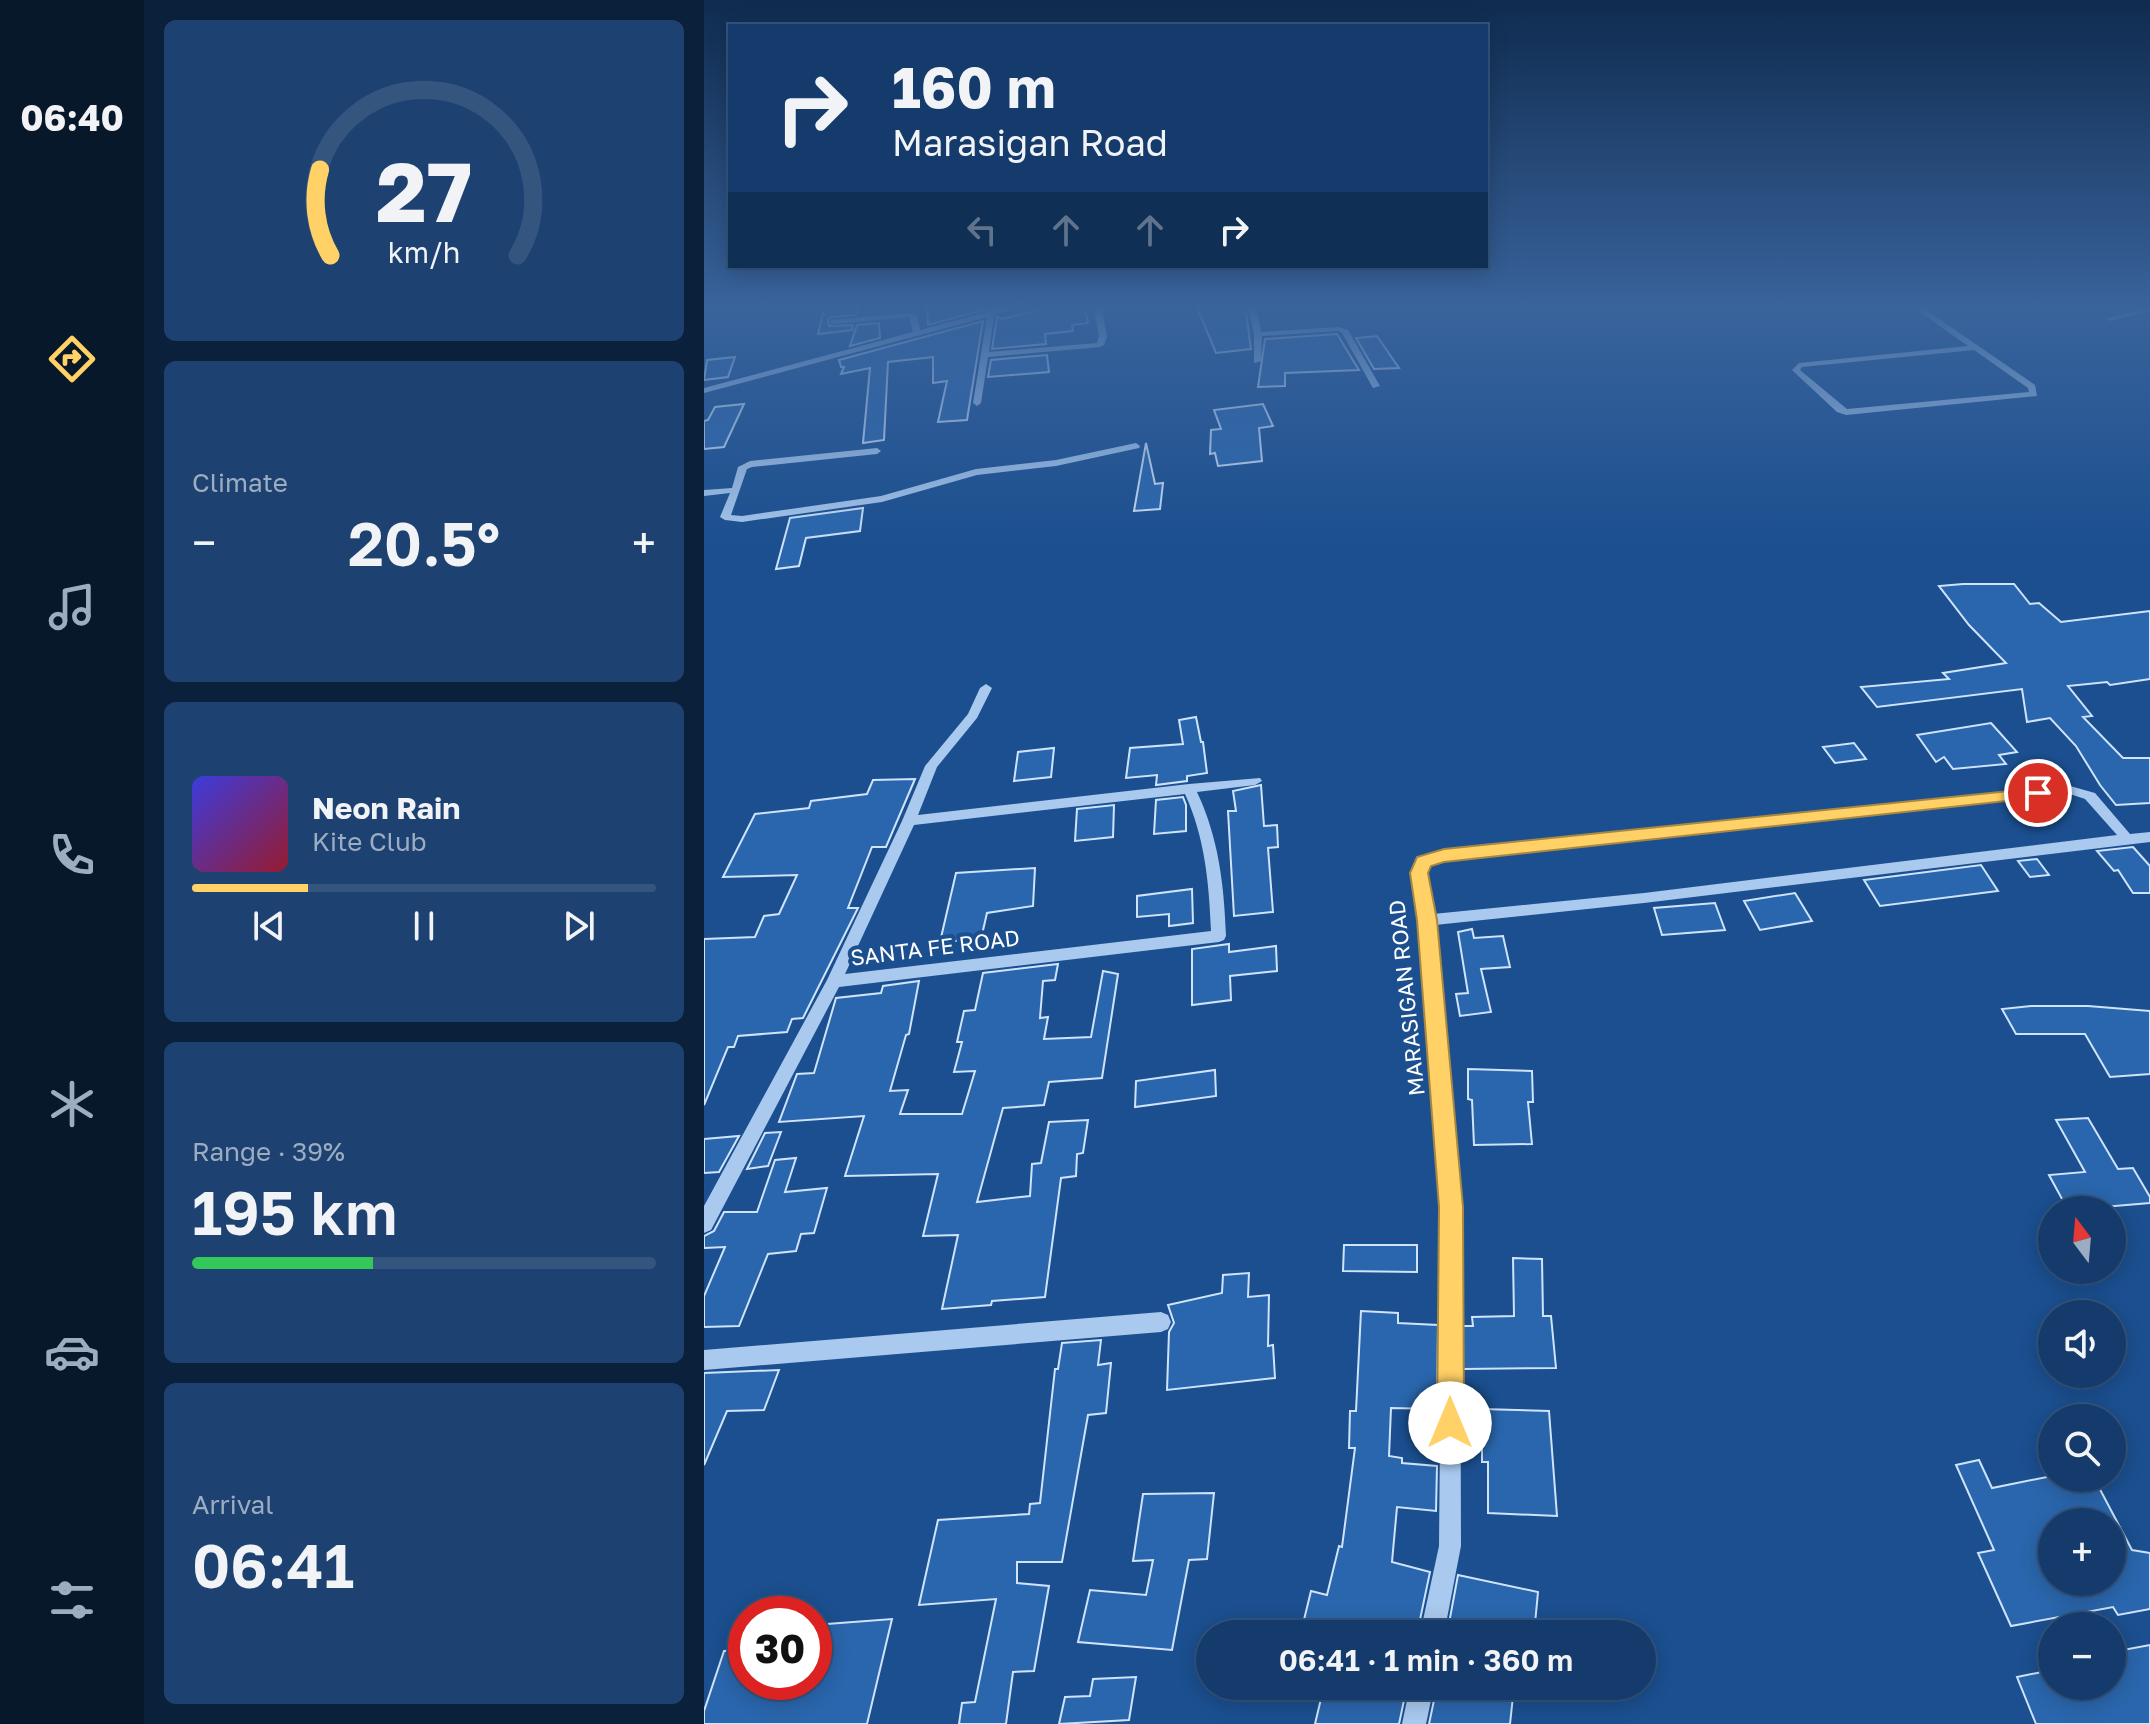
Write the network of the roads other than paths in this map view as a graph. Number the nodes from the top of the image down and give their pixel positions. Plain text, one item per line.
1 (724, 385) edge
2 (980, 385) edge
3 (1813, 385) edge
4 (2030, 385) edge
5 (704, 391) edge
6 (977, 403) dead end
7 (1136, 446) dead end
8 (877, 451) dead end
9 (736, 490) junction
10 (704, 493) edge
11 (986, 688) dead end
12 (1255, 781) dead end
13 (1189, 788) junction
14 (909, 821) junction
15 (2150, 837) edge
16 (2125, 839) junction
17 (1427, 920) junction
18 (834, 981) junction
19 (704, 1224) edge
20 (1161, 1322) dead end
21 (704, 1360) edge
22 (1435, 1620) edge
23 (1419, 1700) edge
24 (1414, 1724) edge

1 - 5 street
2 - 6 street
3 - 4 street
7 - 9 street
8 - 9 street
9 - 10 street
11 - 14 street
12 - 13 street
13 - 14 street
13 - 18 street, SANTA FE ROAD
14 - 18 street
15 - 16 street
16 - 17 street
16 - 17 street, MARASIGAN ROAD
17 - 22 street, MARASIGAN ROAD
18 - 19 street, SANTA FE ROAD
20 - 21 street
23 - 24 street

